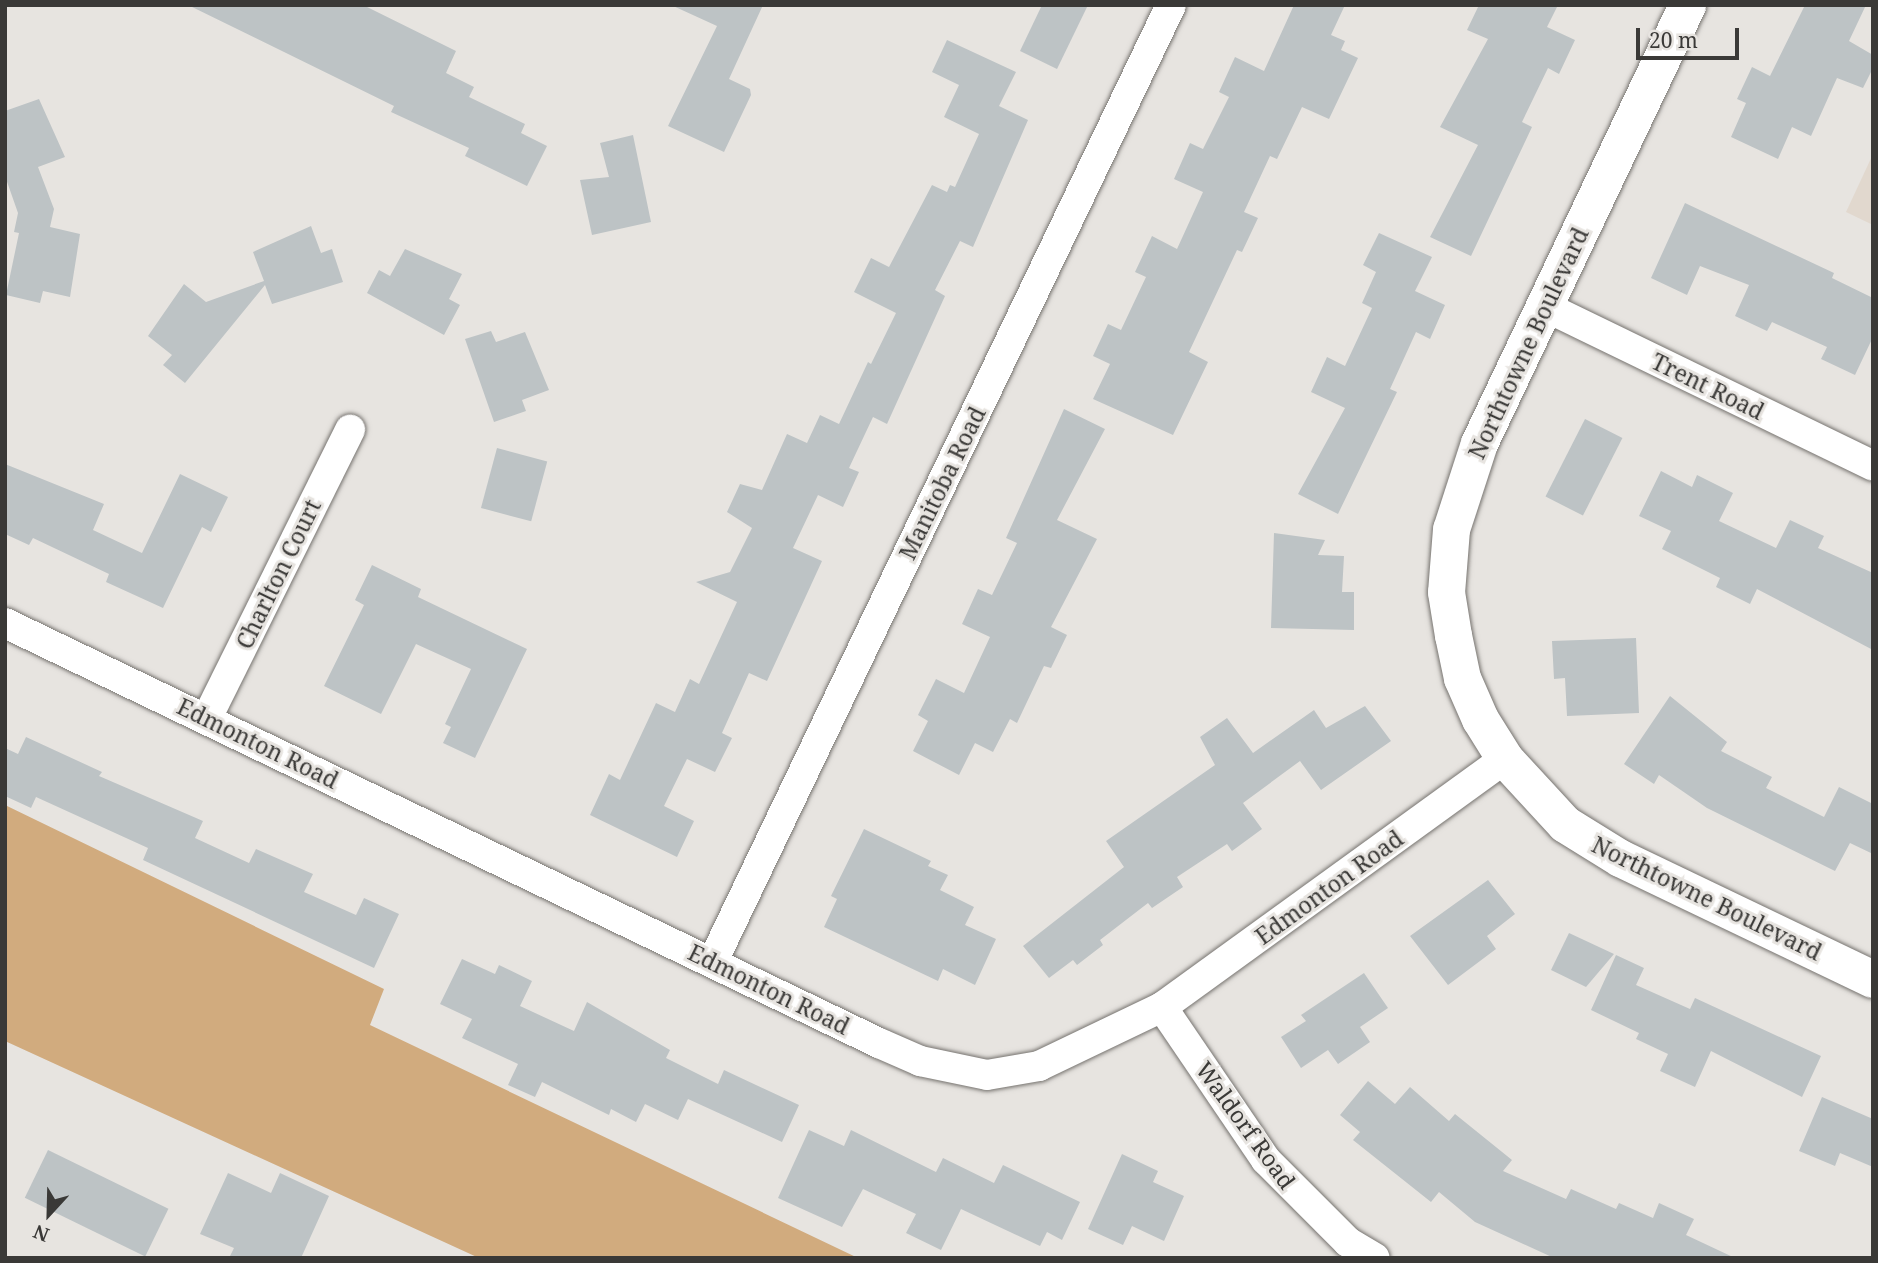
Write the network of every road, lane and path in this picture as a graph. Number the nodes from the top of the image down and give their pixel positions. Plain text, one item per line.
1 (1171, 5) edge
2 (1687, 5) edge
3 (1542, 306) junction
4 (350, 430) dead end
5 (1873, 466) edge
6 (5, 623) edge
7 (206, 718) junction
8 (1505, 759) junction
9 (713, 961) junction
10 (1873, 979) edge
11 (1162, 1007) junction
12 (1375, 1258) edge

1 - 9 street, Manitoba Road
2 - 3 street, Northtowne Boulevard
3 - 5 street, Trent Road
3 - 8 street, Northtowne Boulevard
4 - 7 street, Charlton Court
6 - 7 street, Edmonton Road
7 - 9 street, Edmonton Road
8 - 10 street, Northtowne Boulevard
8 - 11 street, Edmonton Road
9 - 11 street, Edmonton Road
11 - 12 street, Waldorf Road

